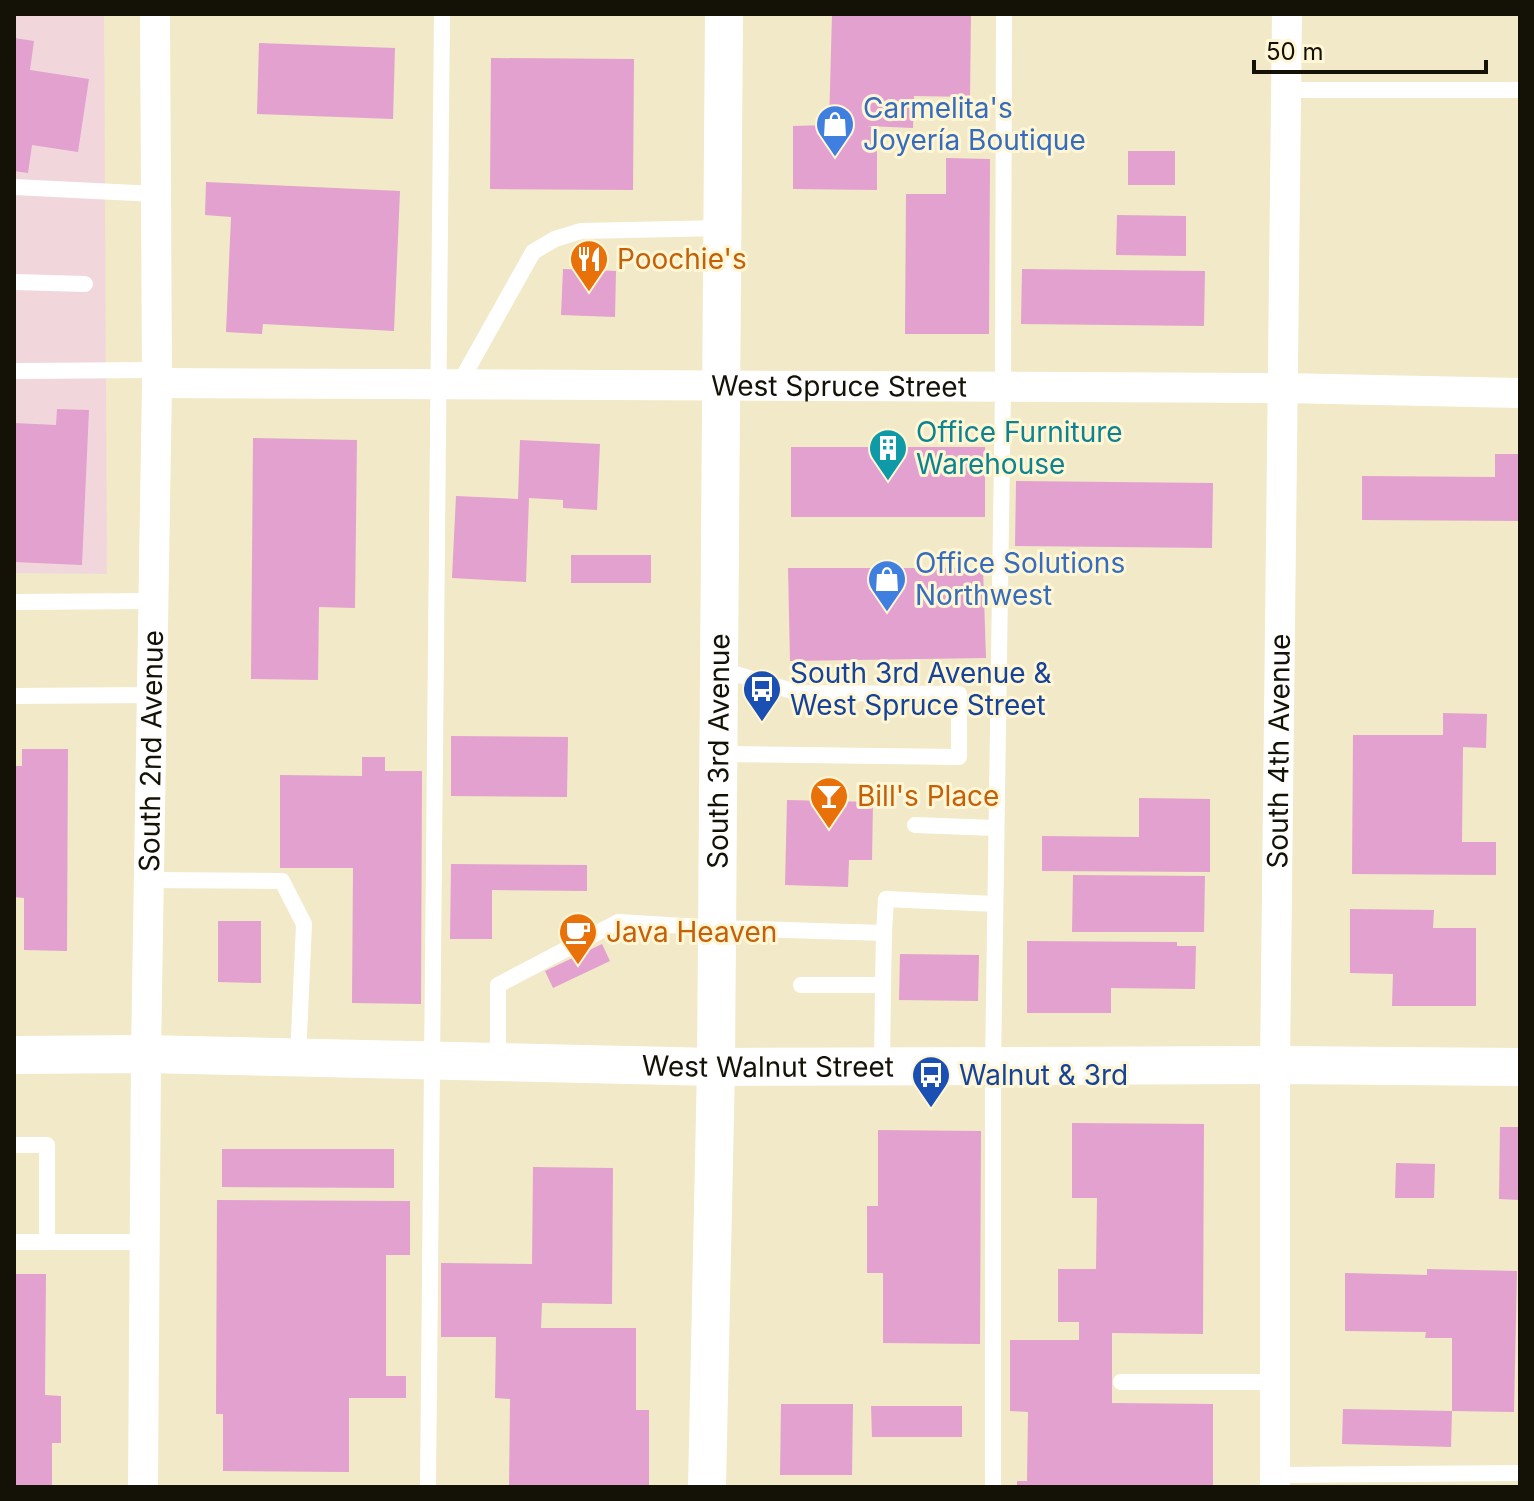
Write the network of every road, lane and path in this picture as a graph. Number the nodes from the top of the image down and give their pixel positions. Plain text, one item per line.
1 (155, 14) edge
2 (442, 14) edge
3 (724, 14) edge
4 (1004, 14) edge
5 (1287, 14) edge
6 (1285, 90) junction
7 (1520, 90) edge
8 (14, 187) edge
9 (156, 194) junction
10 (722, 228) junction
11 (14, 282) edge
12 (85, 284) dead end
13 (14, 371) edge
14 (157, 377) junction
15 (448, 386) junction
16 (721, 388) junction
17 (1003, 388) junction
18 (1282, 388) junction
19 (1520, 393) edge
20 (154, 601) junction
21 (14, 602) edge
22 (719, 669) junction
23 (152, 695) junction
24 (14, 696) edge
25 (718, 754) junction
26 (915, 825) dead end
27 (996, 828) junction
28 (149, 880) junction
29 (995, 904) junction
30 (717, 928) junction
31 (884, 933) junction
32 (801, 985) dead end
33 (883, 985) junction
34 (146, 1054) junction
35 (14, 1055) edge
36 (298, 1058) junction
37 (433, 1060) junction
38 (498, 1062) junction
39 (882, 1065) junction
40 (1275, 1065) junction
41 (993, 1066) junction
42 (716, 1067) junction
43 (1520, 1067) edge
44 (14, 1145) edge
45 (14, 1242) edge
46 (47, 1242) junction
47 (145, 1242) junction
48 (1121, 1382) dead end
49 (1275, 1382) junction
50 (1520, 1473) edge
51 (1457, 1480) edge
52 (1275, 1481) edge
53 (143, 1487) edge
54 (428, 1487) edge
55 (707, 1487) edge
56 (993, 1487) edge

1 - 9 street, South 2nd Avenue
2 - 15 lane
3 - 10 street, South 3rd Avenue
4 - 17 lane
5 - 6 street, South 4th Avenue
6 - 7 lane
6 - 18 street, South 4th Avenue
8 - 9 lane
9 - 14 street, South 2nd Avenue
10 - 15 lane
10 - 16 street, South 3rd Avenue
11 - 12 lane
13 - 14 lane
14 - 15 street, West Spruce Street
14 - 20 street, South 2nd Avenue
15 - 16 street, West Spruce Street
15 - 37 lane
16 - 17 street, West Spruce Street
16 - 22 street, South 3rd Avenue
17 - 18 street, West Spruce Street
17 - 27 lane
18 - 19 street, West Spruce Street
18 - 40 street, South 4th Avenue
20 - 21 lane
20 - 23 street, South 2nd Avenue
22 - 25 street, South 3rd Avenue
22 - 25 lane
23 - 24 lane
23 - 28 street, South 2nd Avenue
25 - 30 street, South 3rd Avenue
26 - 27 lane
27 - 29 lane
28 - 34 street, South 2nd Avenue
28 - 36 lane
29 - 31 lane
29 - 41 lane
30 - 31 lane
30 - 38 lane
30 - 42 street, South 3rd Avenue
31 - 33 lane
32 - 33 lane
33 - 39 lane
34 - 35 street, West Walnut Street
34 - 36 street, West Walnut Street
34 - 47 street, South 2nd Avenue
36 - 37 street, West Walnut Street
37 - 38 street, West Walnut Street
37 - 54 lane
38 - 42 street, West Walnut Street
39 - 41 street, West Walnut Street
39 - 42 street, West Walnut Street
40 - 41 street, West Walnut Street
40 - 43 street, West Walnut Street
40 - 49 street, South 4th Avenue
41 - 56 lane
42 - 55 street, South 3rd Avenue
44 - 46 lane
45 - 46 lane
46 - 47 lane
47 - 53 street, South 2nd Avenue
48 - 49 lane
49 - 52 street, South 4th Avenue
50 - 51 lane
51 - 52 lane

